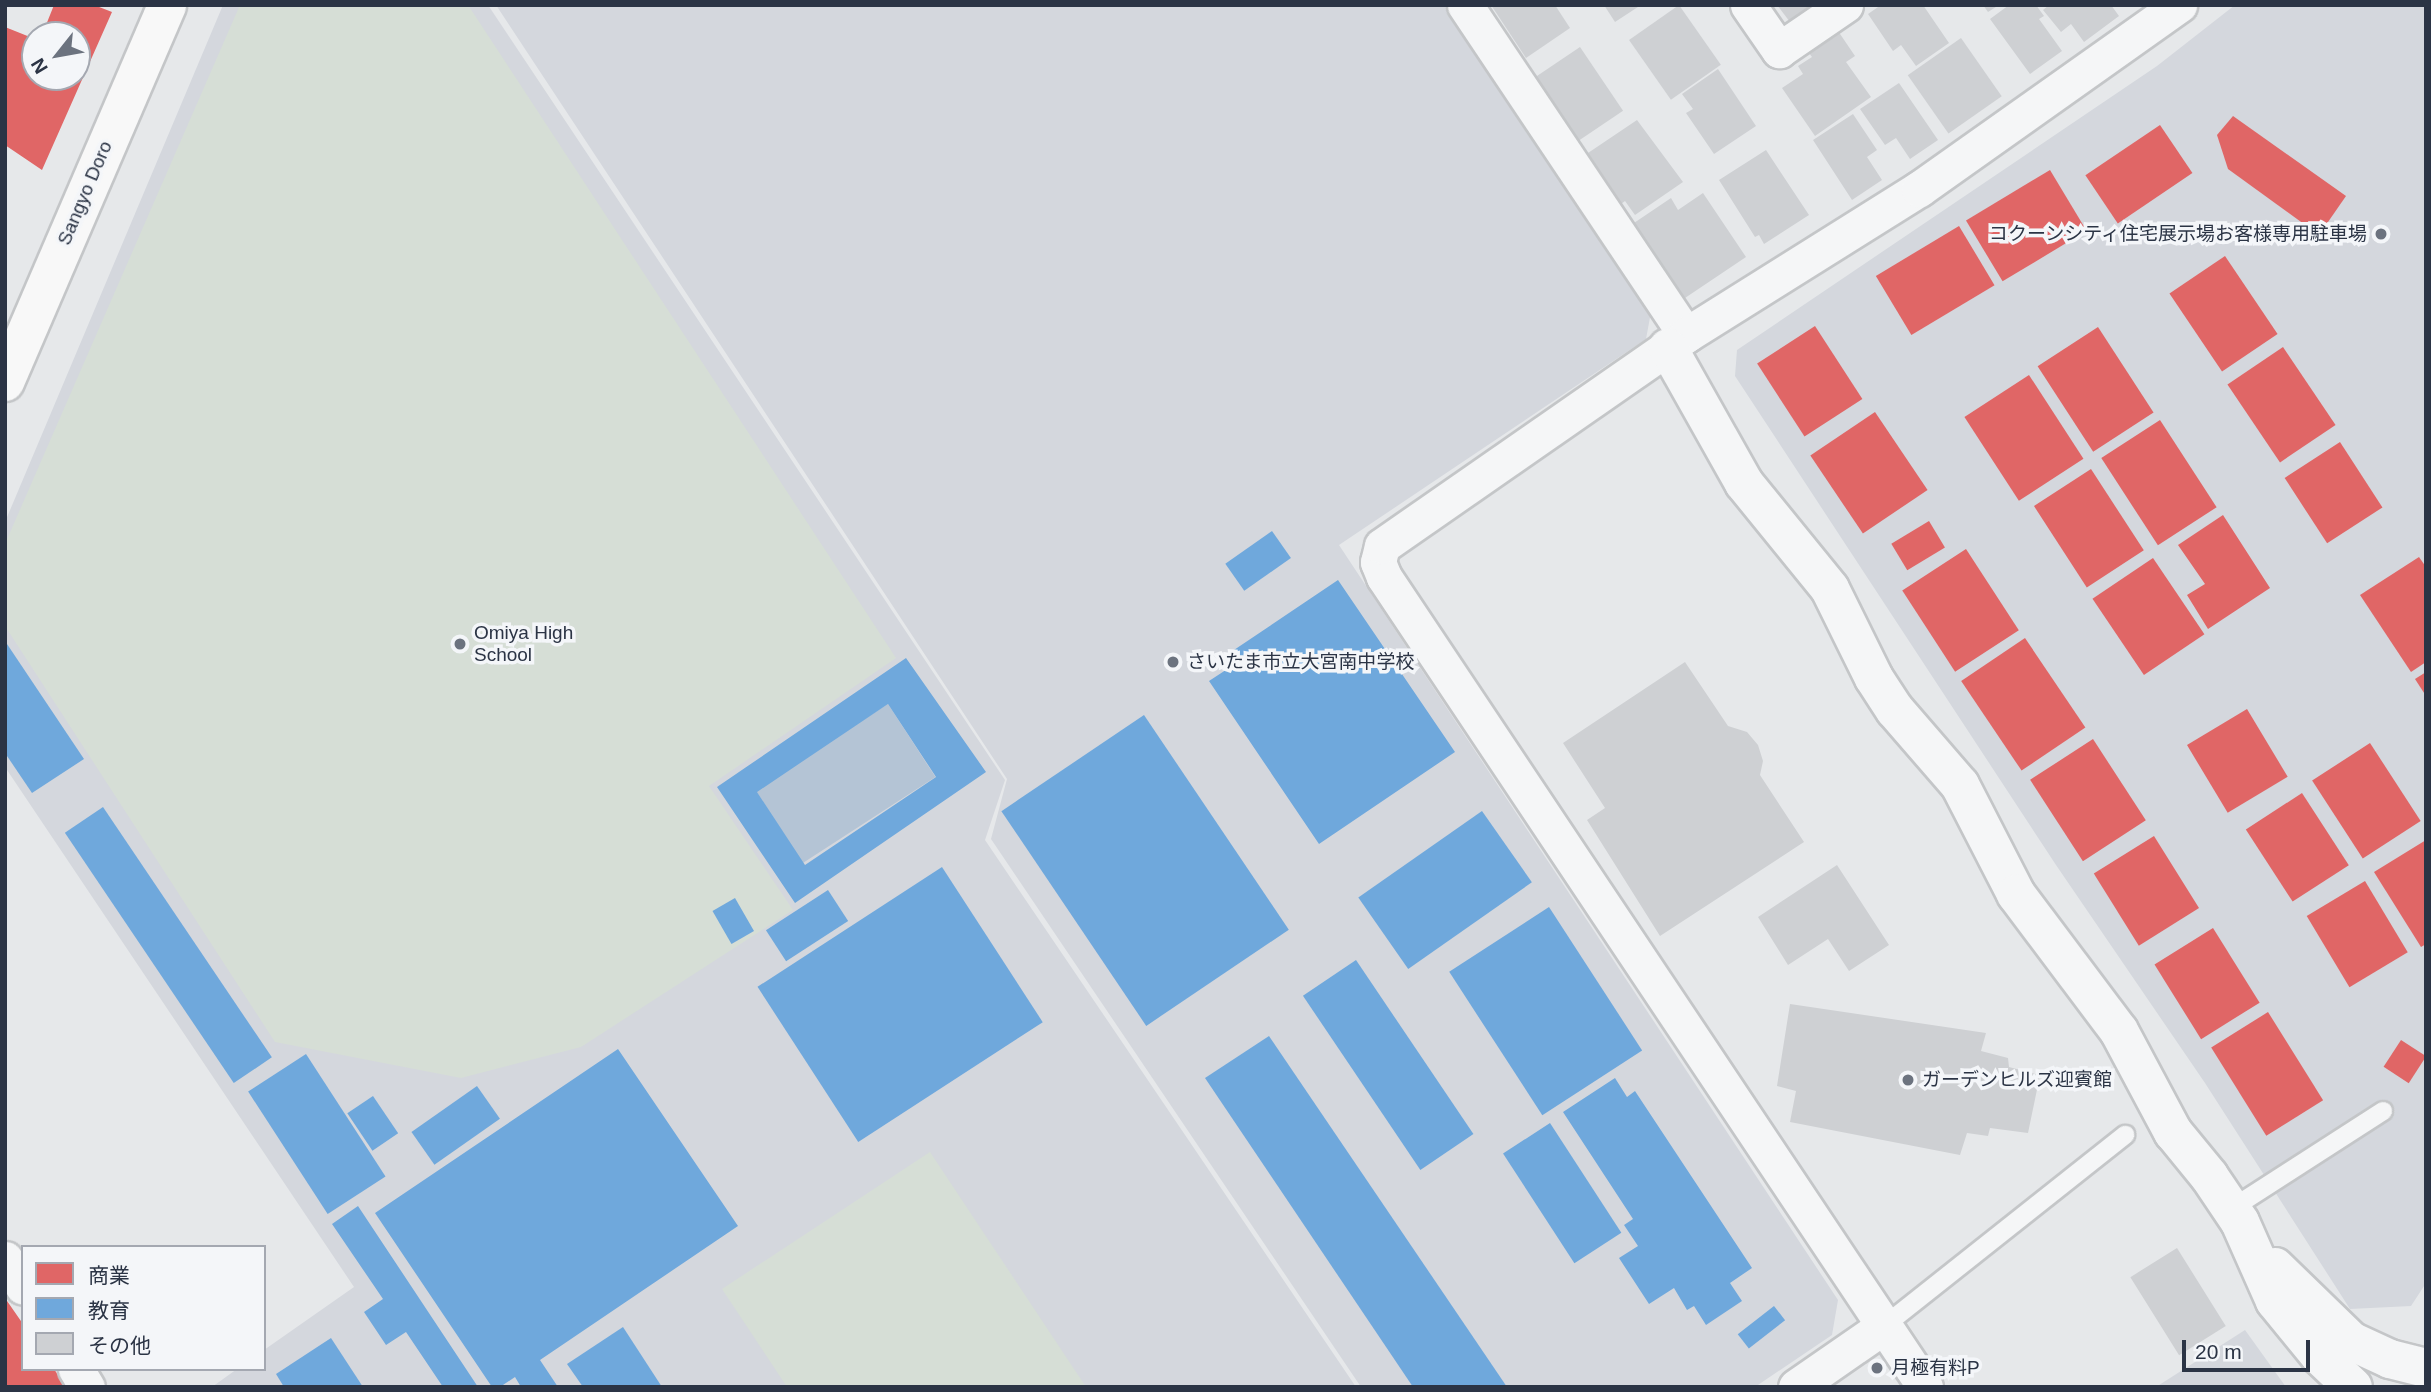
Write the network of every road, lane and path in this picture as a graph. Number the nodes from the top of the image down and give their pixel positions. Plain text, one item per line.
1 (167, 5) edge
2 (1465, 5) edge
3 (1748, 5) edge
4 (1845, 5) edge
5 (2159, 12) edge
6 (1677, 341) junction
7 (5, 383) edge
8 (2383, 1111) dead end
9 (2125, 1135) dead end
10 (2231, 1209) junction
11 (2258, 1258) junction
12 (5, 1259) edge
13 (21, 1284) edge
14 (1884, 1326) junction
15 (2426, 1368) edge
16 (77, 1371) edge
17 (87, 1387) edge
18 (1796, 1387) edge
19 (1925, 1387) edge
20 (2353, 1387) edge

1 - 7 main road, Sangyo Doro
2 - 6 street
3 - 4 street
5 - 6 street
6 - 10 street
6 - 14 street
8 - 10 lane
9 - 14 lane
10 - 11 street
11 - 15 street
11 - 20 street
12 - 13 street
14 - 18 street
14 - 19 street
16 - 17 street

